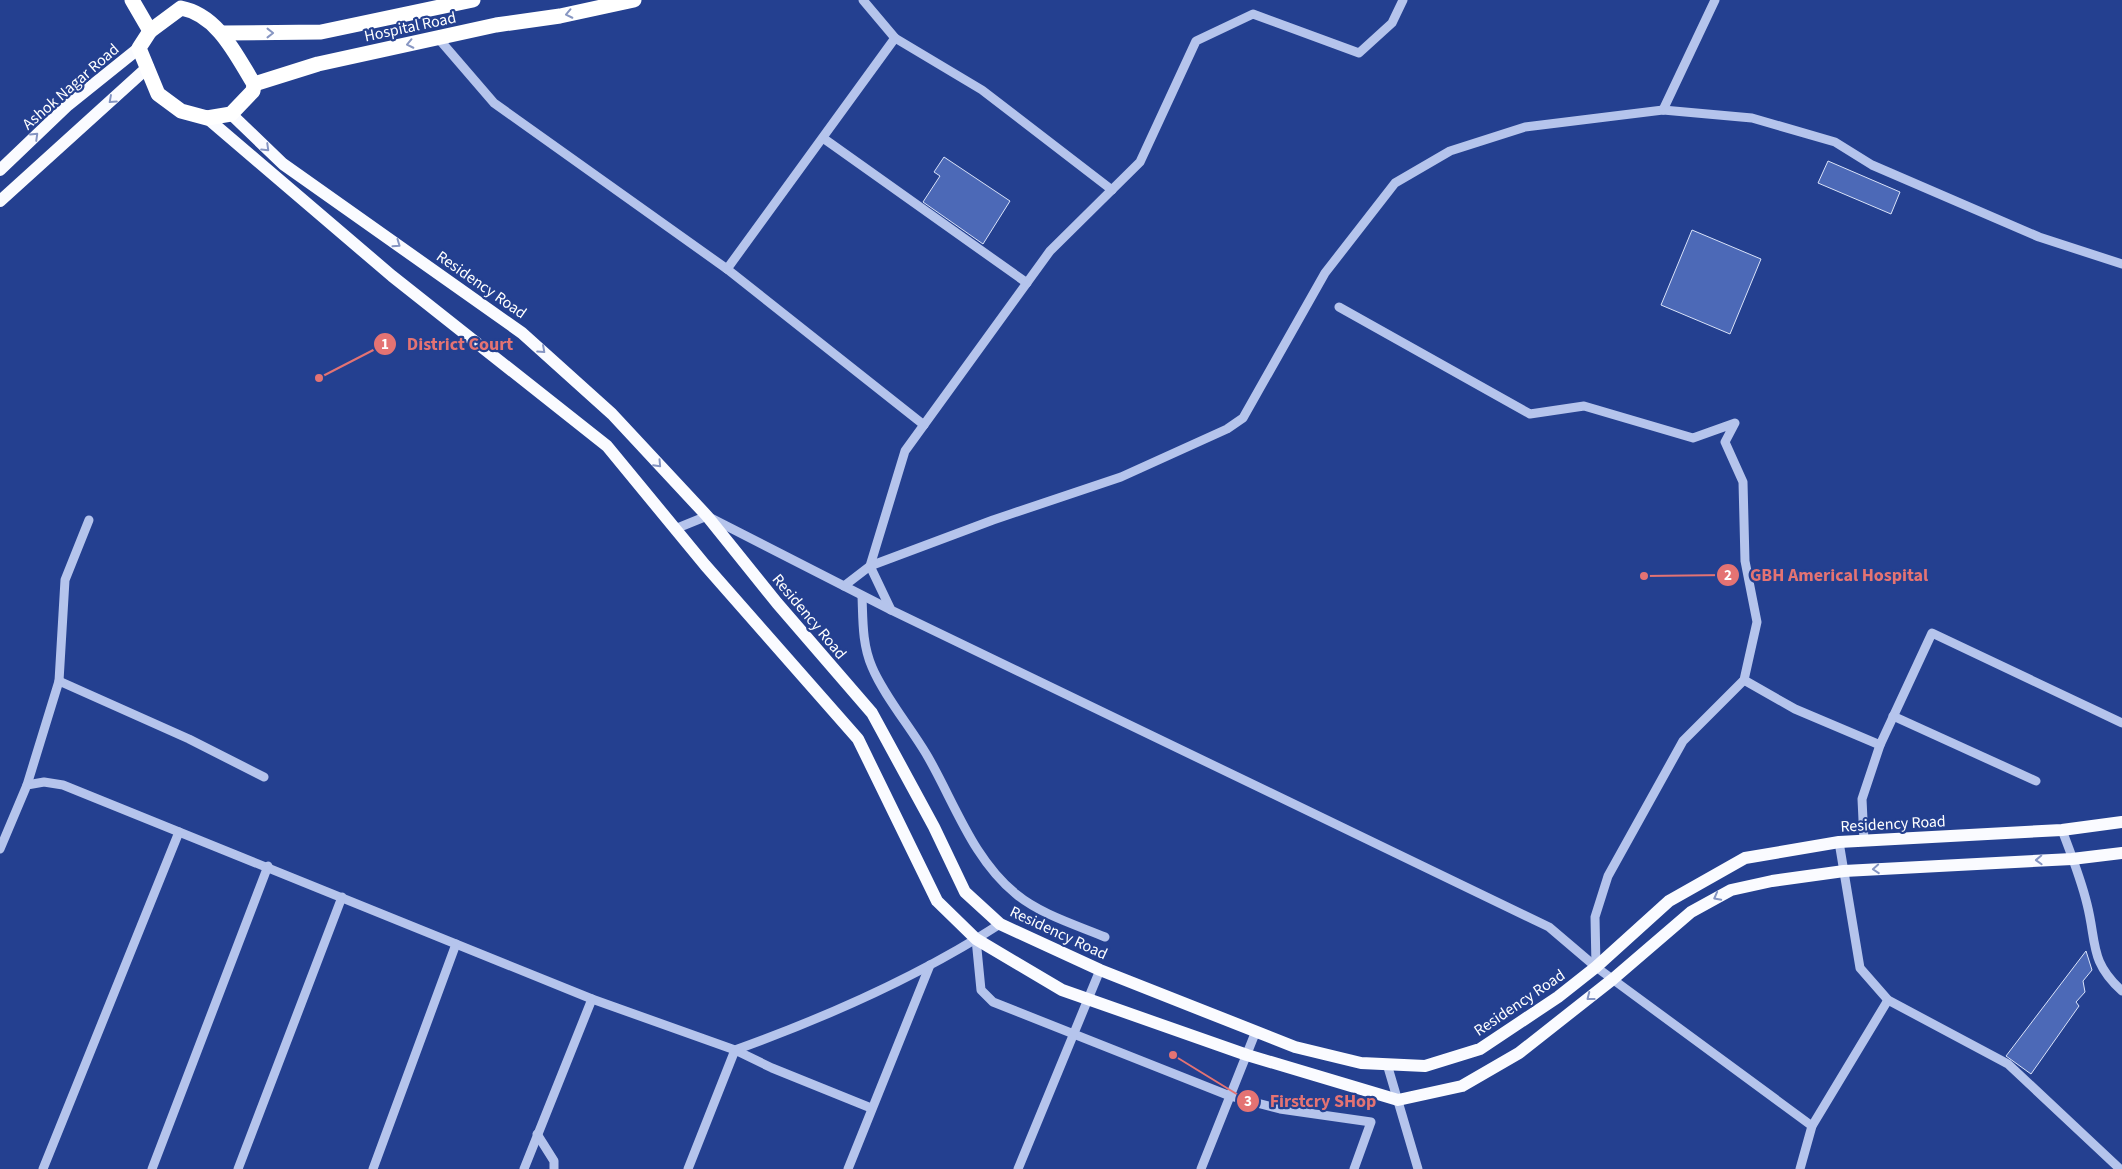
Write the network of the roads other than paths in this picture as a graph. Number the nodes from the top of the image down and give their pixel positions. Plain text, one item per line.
1 (132, 0) edge
2 (473, 0) edge
3 (634, 0) edge
4 (863, 0) edge
5 (1403, 0) edge
6 (1715, 0) edge
7 (190, 5) edge
8 (150, 30) junction
9 (222, 33) junction
10 (438, 38) junction
11 (895, 38) junction
12 (139, 48) junction
13 (148, 67) junction
14 (254, 84) junction
15 (1663, 110) junction
16 (231, 114) junction
17 (206, 118) junction
18 (823, 138) junction
19 (0, 170) edge
20 (1112, 190) junction
21 (0, 202) edge
22 (2122, 264) edge
23 (727, 269) junction
24 (1027, 283) junction
25 (1339, 307) dead end
26 (924, 425) junction
27 (707, 516) junction
28 (89, 520) dead end
29 (675, 529) junction
30 (870, 566) junction
31 (844, 586) junction
32 (862, 596) junction
33 (891, 610) junction
34 (1744, 680) junction
35 (58, 682) junction
36 (1893, 716) junction
37 (2122, 723) edge
38 (1880, 745) junction
39 (264, 777) dead end
40 (2036, 781) dead end
41 (27, 785) junction
42 (2122, 822) edge
43 (2062, 830) junction
44 (179, 832) junction
45 (1864, 841) junction
46 (1839, 842) junction
47 (0, 849) edge
48 (2122, 853) edge
49 (2072, 859) junction
50 (268, 866) junction
51 (1844, 871) junction
52 (342, 897) junction
53 (1000, 924) junction
54 (1105, 937) dead end
55 (976, 939) junction
56 (456, 944) junction
57 (930, 965) junction
58 (1596, 967) junction
59 (1100, 970) junction
60 (1613, 979) junction
61 (2122, 991) edge
62 (1088, 998) junction
63 (592, 999) junction
64 (1888, 1000) junction
65 (1256, 1031) junction
66 (1074, 1034) junction
67 (735, 1050) junction
68 (1247, 1055) junction
69 (1387, 1064) junction
70 (1230, 1096) junction
71 (1398, 1100) junction
72 (871, 1108) junction
73 (1812, 1126) junction
74 (537, 1134) junction
75 (43, 1169) edge
76 (152, 1169) edge
77 (238, 1169) edge
78 (373, 1169) edge
79 (524, 1169) edge
80 (554, 1169) edge
81 (688, 1169) edge
82 (848, 1169) edge
83 (1018, 1169) edge
84 (1201, 1169) edge
85 (1354, 1169) edge
86 (1418, 1169) edge
87 (1800, 1169) edge
88 (2120, 1169) edge

1 - 8 highway
9 -> 2 highway
3 -> 10 highway, Hospital Road
4 - 11 street
5 - 20 street
6 - 15 street
7 - 8 highway
7 - 9 highway
8 - 12 highway
9 - 14 highway
10 -> 14 highway, Hospital Road
10 - 23 street
11 - 18 street
11 - 20 street
12 - 13 highway
19 -> 12 main road, Ashok Nagar Road
13 - 17 highway
13 -> 21 main road
14 - 16 highway
15 - 22 street
15 - 30 street
16 - 17 highway
16 -> 27 main road, Residency Road
17 - 29 main road
18 - 23 street
18 - 24 street
20 - 24 street
23 - 26 street
24 - 26 street
25 - 34 street
26 - 30 street
27 - 29 street
27 - 31 street
27 - 53 main road, Residency Road
28 - 35 street
29 - 55 main road
30 - 31 street
30 - 33 street
31 - 32 street
32 - 33 street
32 - 54 street
33 - 58 street
34 - 38 street
34 - 58 street
35 - 39 street
35 - 41 street
36 - 37 street
36 - 38 street
36 - 40 street
38 - 45 street
41 - 44 street
41 - 47 street
42 - 43 main road, Residency Road
43 - 45 main road, Residency Road
43 - 49 street
44 - 50 street
44 - 75 street
45 - 46 main road, Residency Road
46 - 51 street
46 - 58 main road, Residency Road
48 - 49 main road
49 -> 51 main road
49 - 61 street
50 - 52 street
50 - 76 street
51 -> 60 main road
51 - 64 street
52 - 56 street
52 - 77 street
53 - 55 street
53 - 59 main road, Residency Road
55 - 57 street
55 - 62 main road
55 - 66 street
56 - 63 street
56 - 78 street
57 - 67 street
57 - 72 street
58 - 60 street
58 - 69 main road, Residency Road
59 - 62 street
59 - 65 main road, Residency Road
60 -> 71 main road
60 - 73 street
62 - 66 street
62 - 68 main road
63 - 67 street
63 - 74 street
64 - 73 street
64 - 88 street
65 - 68 street
65 - 69 main road, Residency Road
66 - 70 street
66 - 83 street
67 - 72 street
67 - 81 street
68 - 70 street
68 - 71 main road
69 - 71 street
70 - 84 street
70 - 85 street
71 - 86 street
72 - 82 street
73 - 87 street
74 - 79 street
74 - 80 street

